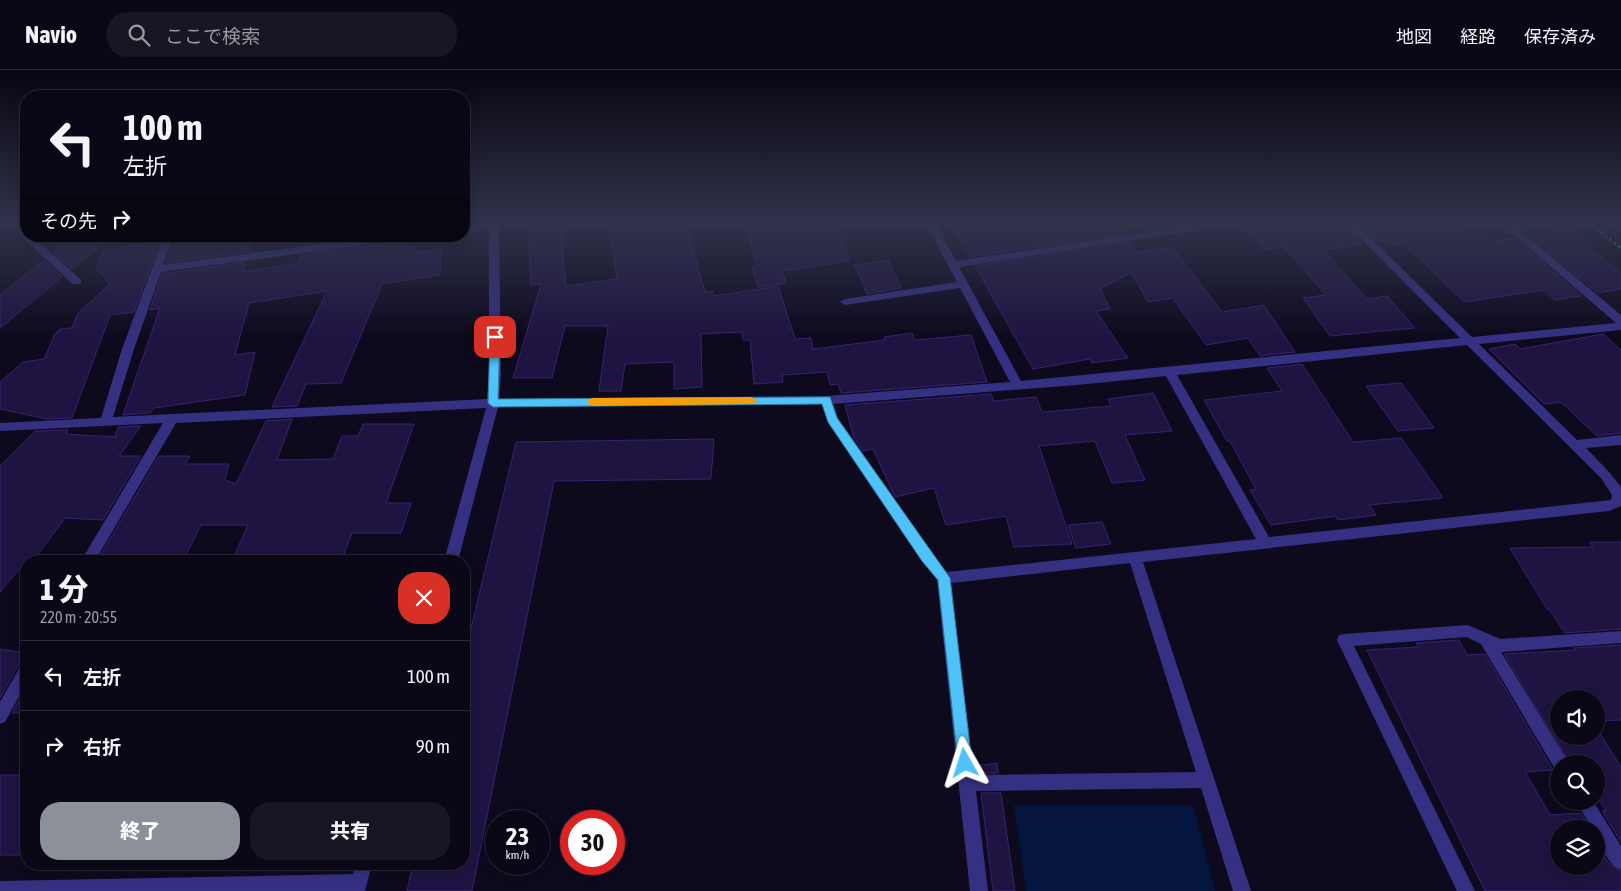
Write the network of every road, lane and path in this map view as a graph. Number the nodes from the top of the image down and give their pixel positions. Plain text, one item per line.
1 (53, 260) edge
2 (162, 260) edge
3 (224, 260) edge
4 (494, 260) edge
5 (950, 260) edge
6 (983, 260) edge
7 (1388, 260) edge
8 (1549, 260) edge
9 (953, 265) junction
10 (159, 269) junction
11 (77, 282) dead end
12 (963, 284) junction
13 (845, 302) dead end
14 (1621, 321) edge
15 (1621, 326) edge
16 (1471, 342) junction
17 (1169, 372) junction
18 (1017, 385) junction
19 (826, 400) junction
20 (493, 403) junction
21 (172, 419) junction
22 (106, 422) junction
23 (0, 427) edge
24 (1621, 440) edge
25 (1574, 445) junction
26 (1265, 543) junction
27 (92, 555) edge
28 (453, 555) edge
29 (1135, 557) junction
30 (944, 578) junction
31 (1621, 637) edge
32 (1486, 640) junction
33 (20, 681) edge
34 (0, 717) edge
35 (1556, 755) edge
36 (1207, 780) junction
37 (967, 783) junction
38 (1589, 810) edge
39 (1621, 862) edge
40 (362, 870) edge
41 (357, 886) edge
42 (139, 889) edge
43 (0, 890) edge
44 (979, 891) edge
45 (1242, 891) edge
46 (1466, 891) edge

1 - 11 street
2 - 10 street
3 - 10 street
4 - 20 street
5 - 9 street
6 - 9 street
7 - 16 street
8 - 14 street
9 - 12 street
10 - 22 street
12 - 13 street
12 - 18 street
15 - 16 street
16 - 17 street
16 - 25 street
17 - 18 street
17 - 26 street
18 - 19 street
19 - 20 street
19 - 30 street
20 - 21 street
20 - 28 street
21 - 22 street
21 - 27 street
22 - 23 street
24 - 25 street
25 - 26 street
26 - 29 street
29 - 30 street
29 - 36 street
30 - 37 street
31 - 32 street
32 - 35 street
32 - 46 street
33 - 34 street
36 - 37 street
36 - 45 street
37 - 44 street
38 - 39 street
40 - 41 street
41 - 42 street
42 - 43 street

